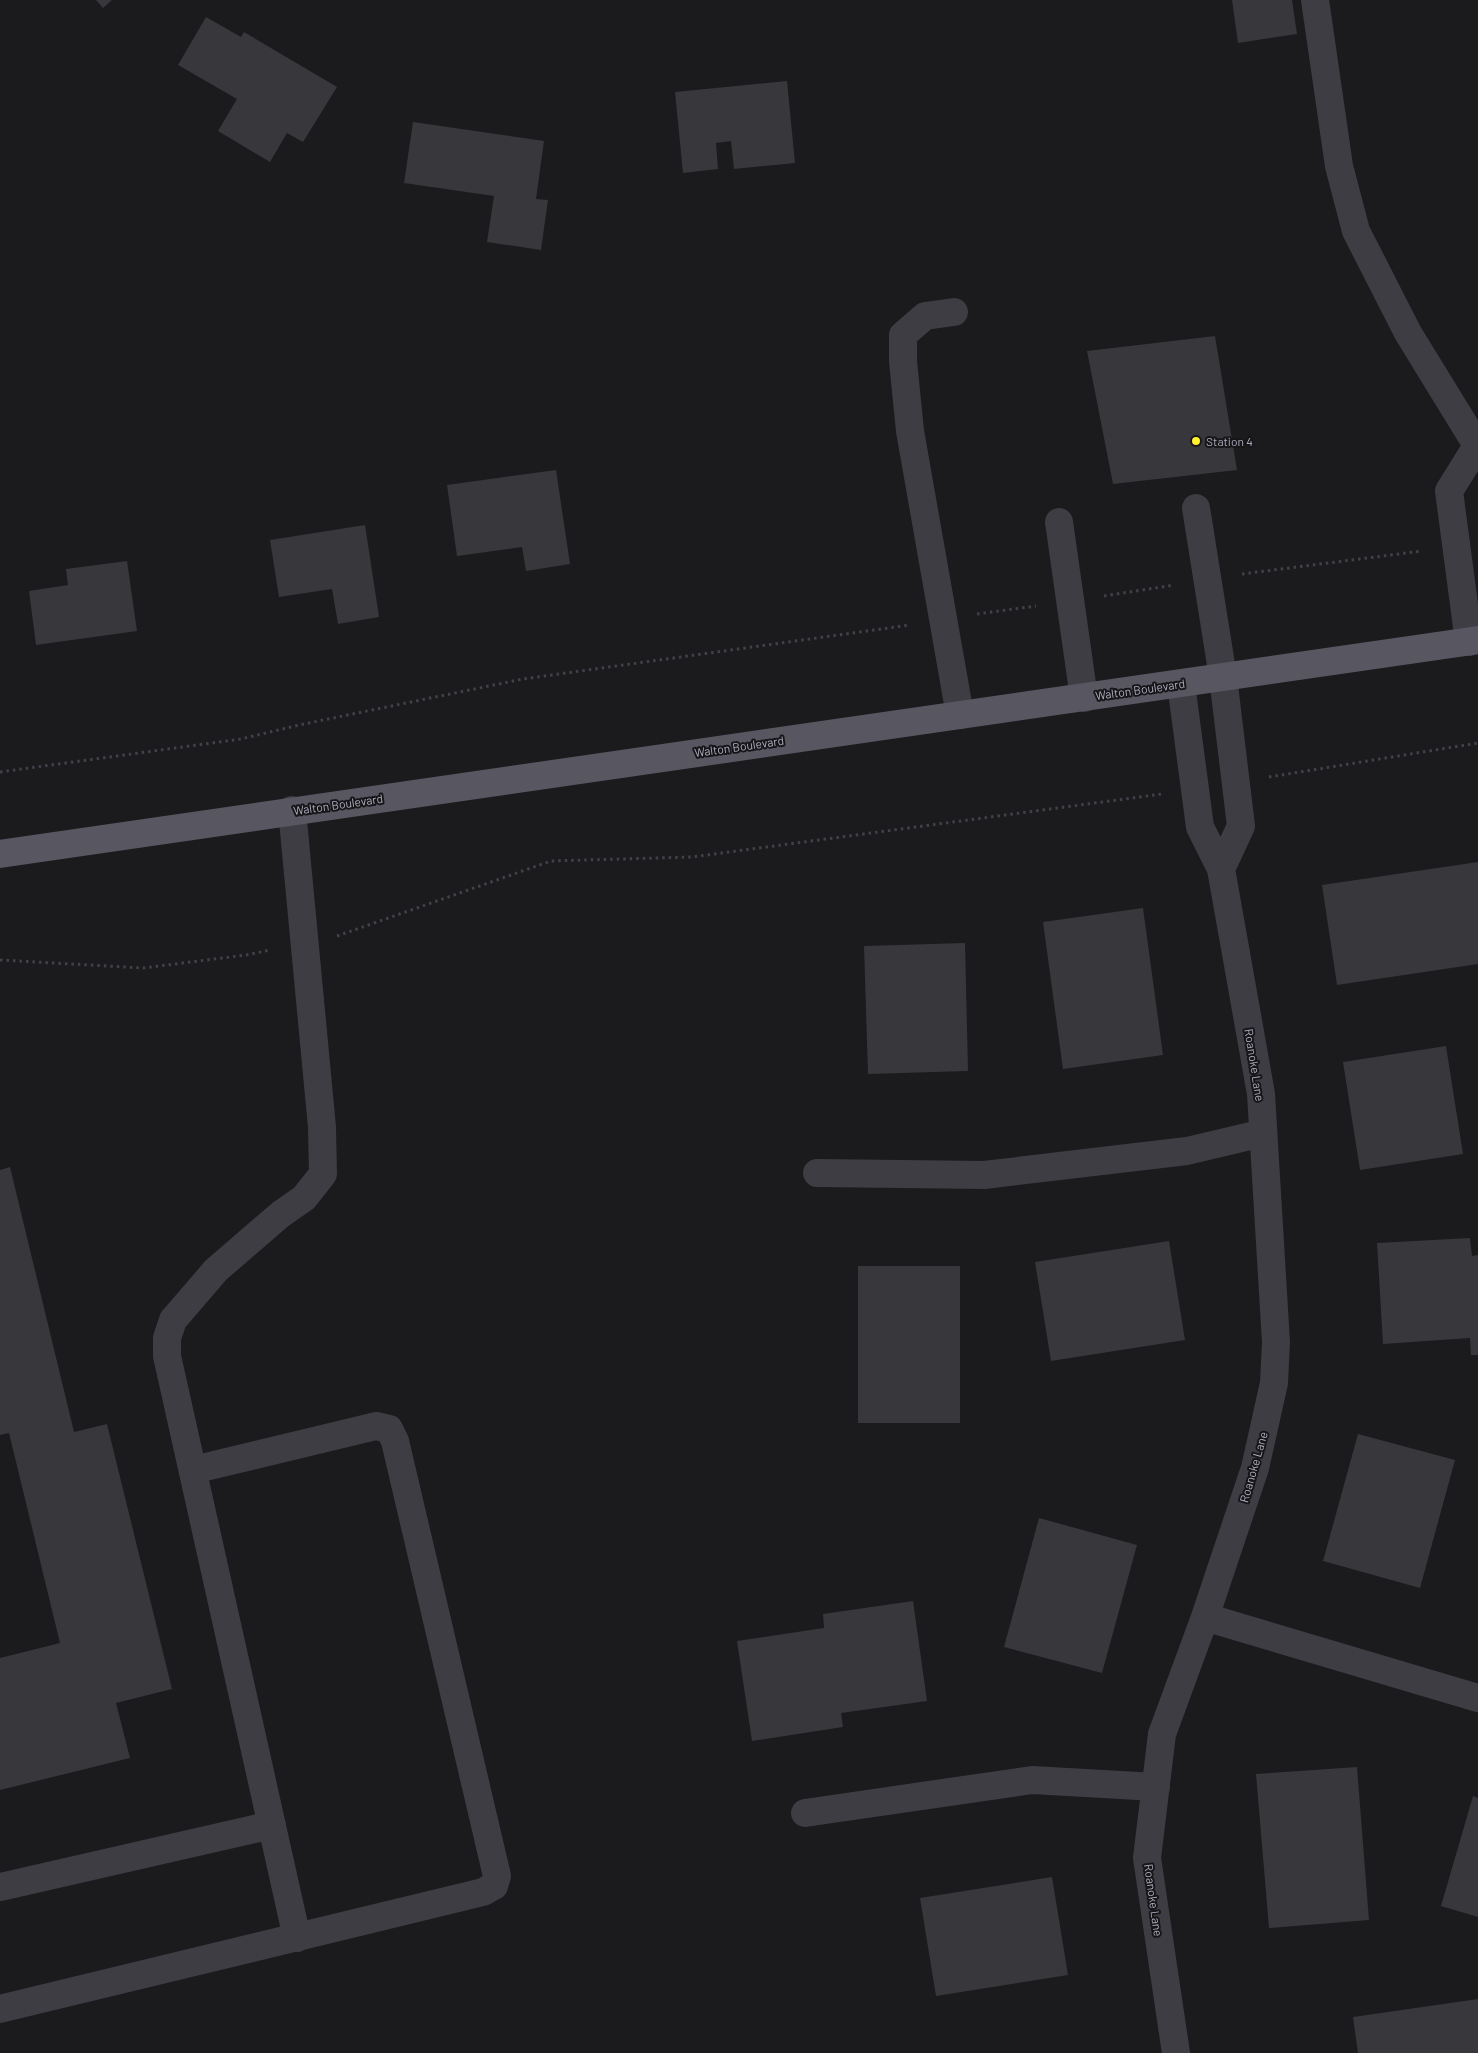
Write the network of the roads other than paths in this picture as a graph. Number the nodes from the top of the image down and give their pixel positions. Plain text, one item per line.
1 (1315, 0) edge
2 (954, 312) dead end
3 (1478, 446) edge
4 (1196, 508) dead end
5 (1059, 522) dead end
6 (1473, 641) edge
7 (1223, 677) junction
8 (1182, 684) junction
9 (1084, 698) junction
10 (960, 715) junction
11 (292, 810) junction
12 (0, 854) edge
13 (1220, 869) junction
14 (1263, 1133) junction
15 (817, 1173) dead end
16 (192, 1470) junction
17 (1205, 1617) junction
18 (1478, 1698) edge
19 (1156, 1787) junction
20 (805, 1813) dead end
21 (272, 1825) junction
22 (0, 1887) edge
23 (297, 1938) junction
24 (0, 2009) edge
25 (1176, 2053) edge

1 - 3 street
2 - 10 street
3 - 6 street
4 - 7 street
5 - 9 street
6 - 7 main road, Walton Boulevard
7 - 8 main road, Walton Boulevard
7 - 13 street
8 - 9 main road, Walton Boulevard
8 - 13 street, Roanoke Lane
9 - 10 main road, Walton Boulevard
10 - 11 main road, Walton Boulevard
11 - 12 main road, Walton Boulevard
11 - 16 street
13 - 14 street, Roanoke Lane
14 - 15 street
14 - 17 street, Roanoke Lane
16 - 21 street
16 - 23 street
17 - 18 street
17 - 19 street, Roanoke Lane
19 - 20 street
19 - 25 street, Roanoke Lane
21 - 22 street
21 - 23 street
23 - 24 street

